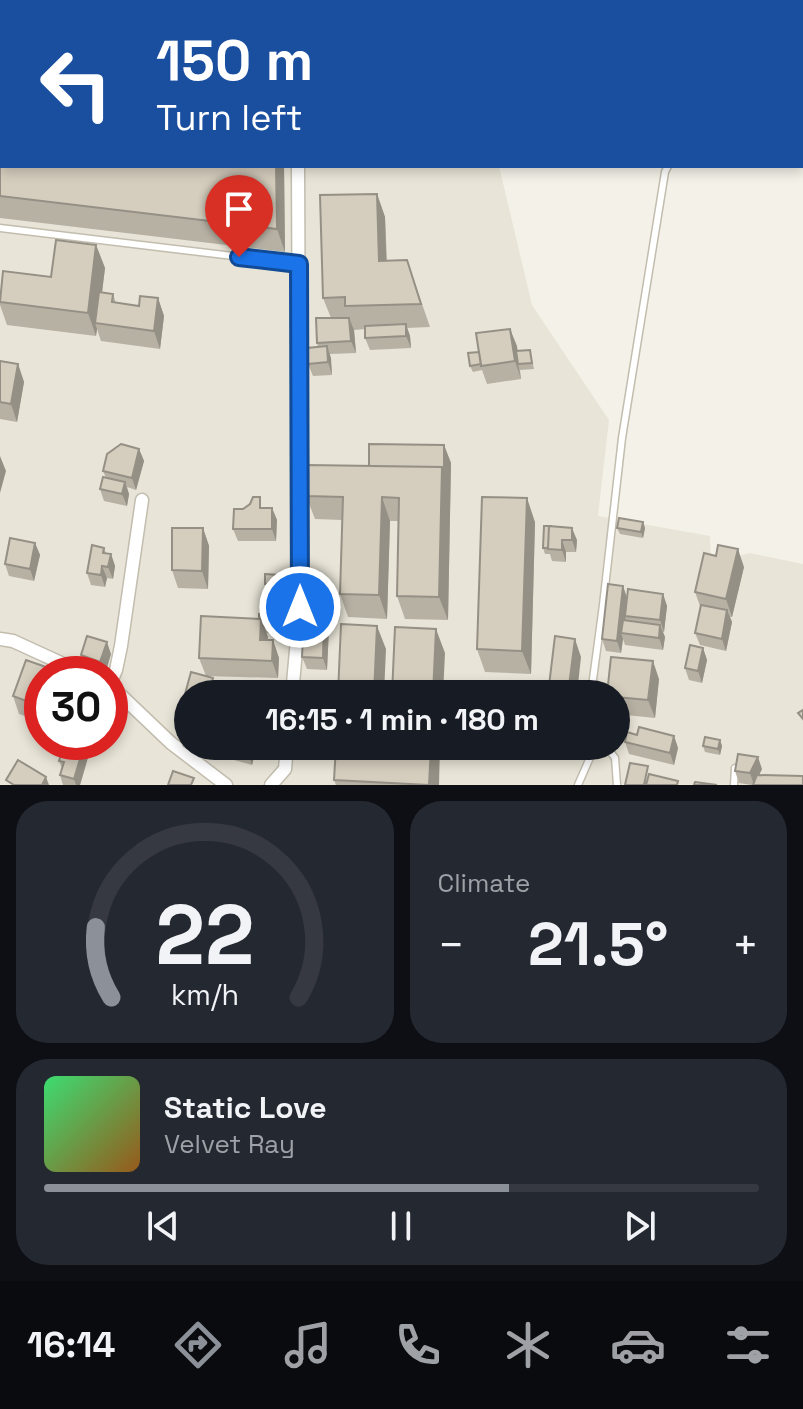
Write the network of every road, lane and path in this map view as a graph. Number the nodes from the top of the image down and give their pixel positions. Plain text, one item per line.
1 (298, 168) edge
2 (667, 168) edge
3 (0, 228) edge
4 (299, 264) junction
5 (142, 500) dead end
6 (0, 639) edge
7 (46, 656) edge
8 (119, 656) edge
9 (293, 680) edge
10 (593, 680) edge
11 (128, 702) edge
12 (286, 760) edge
13 (589, 760) edge
14 (615, 760) edge
15 (735, 768) edge
16 (226, 785) edge
17 (271, 785) edge
18 (578, 785) edge
19 (617, 785) edge
20 (734, 785) edge

1 - 4 street
2 - 10 lane
3 - 4 lane
4 - 9 street
5 - 8 street
6 - 7 street
11 - 16 street
12 - 17 street
13 - 18 lane
14 - 19 lane
15 - 20 lane

